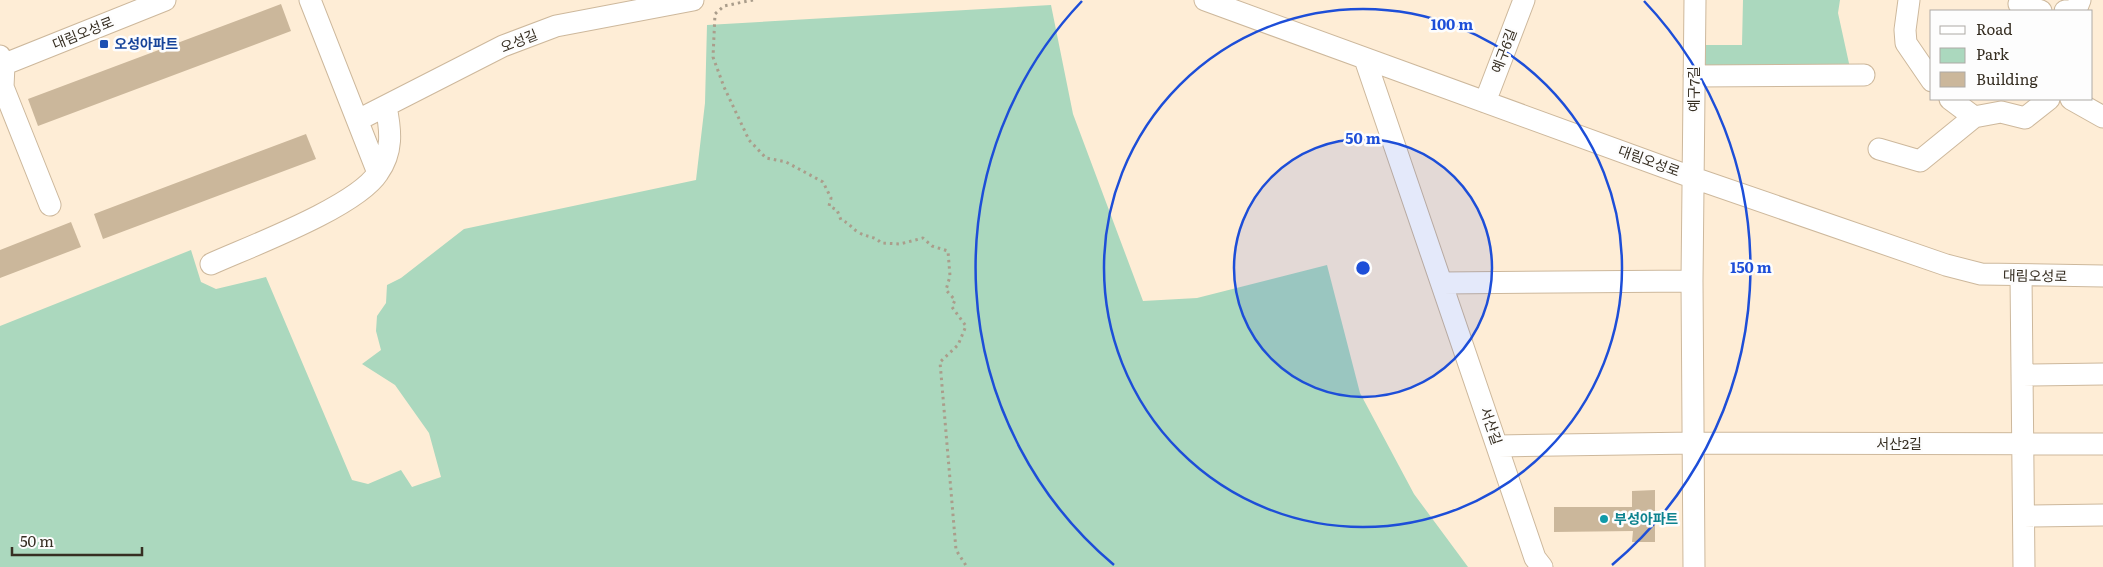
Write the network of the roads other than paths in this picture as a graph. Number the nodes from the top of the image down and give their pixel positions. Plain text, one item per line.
1 (165, 0) edge
2 (310, 0) edge
3 (693, 0) edge
4 (1205, 0) edge
5 (1524, 0) edge
6 (1695, 0) edge
7 (1909, 0) edge
8 (2019, 4) dead end
9 (2038, 10) edge
10 (1365, 59) junction
11 (1, 62) edge
12 (1694, 76) junction
13 (1864, 76) dead end
14 (1930, 79) edge
15 (1951, 100) edge
16 (2048, 100) edge
17 (2073, 100) edge
18 (1485, 102) junction
19 (386, 107) junction
20 (1974, 117) junction
21 (2103, 117) edge
22 (358, 120) junction
23 (1879, 149) dead end
24 (378, 174) junction
25 (1694, 178) junction
26 (50, 205) dead end
27 (211, 264) dead end
28 (2021, 276) junction
29 (2103, 276) edge
30 (1692, 281) junction
31 (1442, 283) junction
32 (2103, 374) edge
33 (2022, 375) junction
34 (1694, 444) junction
35 (2024, 444) junction
36 (2103, 444) edge
37 (1498, 446) junction
38 (2103, 515) edge
39 (2024, 516) junction
40 (1542, 567) edge
41 (1694, 567) edge
42 (2024, 567) edge

1 - 11 street, 대림오성로
2 - 22 street
3 - 19 street, 오성길
4 - 10 street, 대림오성로
5 - 18 street, 예구6길
6 - 12 street, 예구7길
7 - 14 street
8 - 9 street
10 - 18 street, 대림오성로
10 - 31 street, 서산길
11 - 26 street
12 - 13 street
12 - 25 street, 예구7길
15 - 20 street
16 - 20 street
17 - 21 street
18 - 25 street, 대림오성로
19 - 22 street, 오성길
19 - 24 street
20 - 23 street
22 - 24 street
24 - 27 street
25 - 28 street, 대림오성로
25 - 30 street
28 - 29 street, 대림오성로
28 - 33 street
30 - 31 street
30 - 34 street
31 - 37 street, 서산길
32 - 33 street
33 - 35 street
34 - 35 street, 서산2길
34 - 37 street, 서산2길
34 - 41 street
35 - 36 street, 서산2길
35 - 39 street
37 - 40 street, 서산길
38 - 39 street
39 - 42 street

